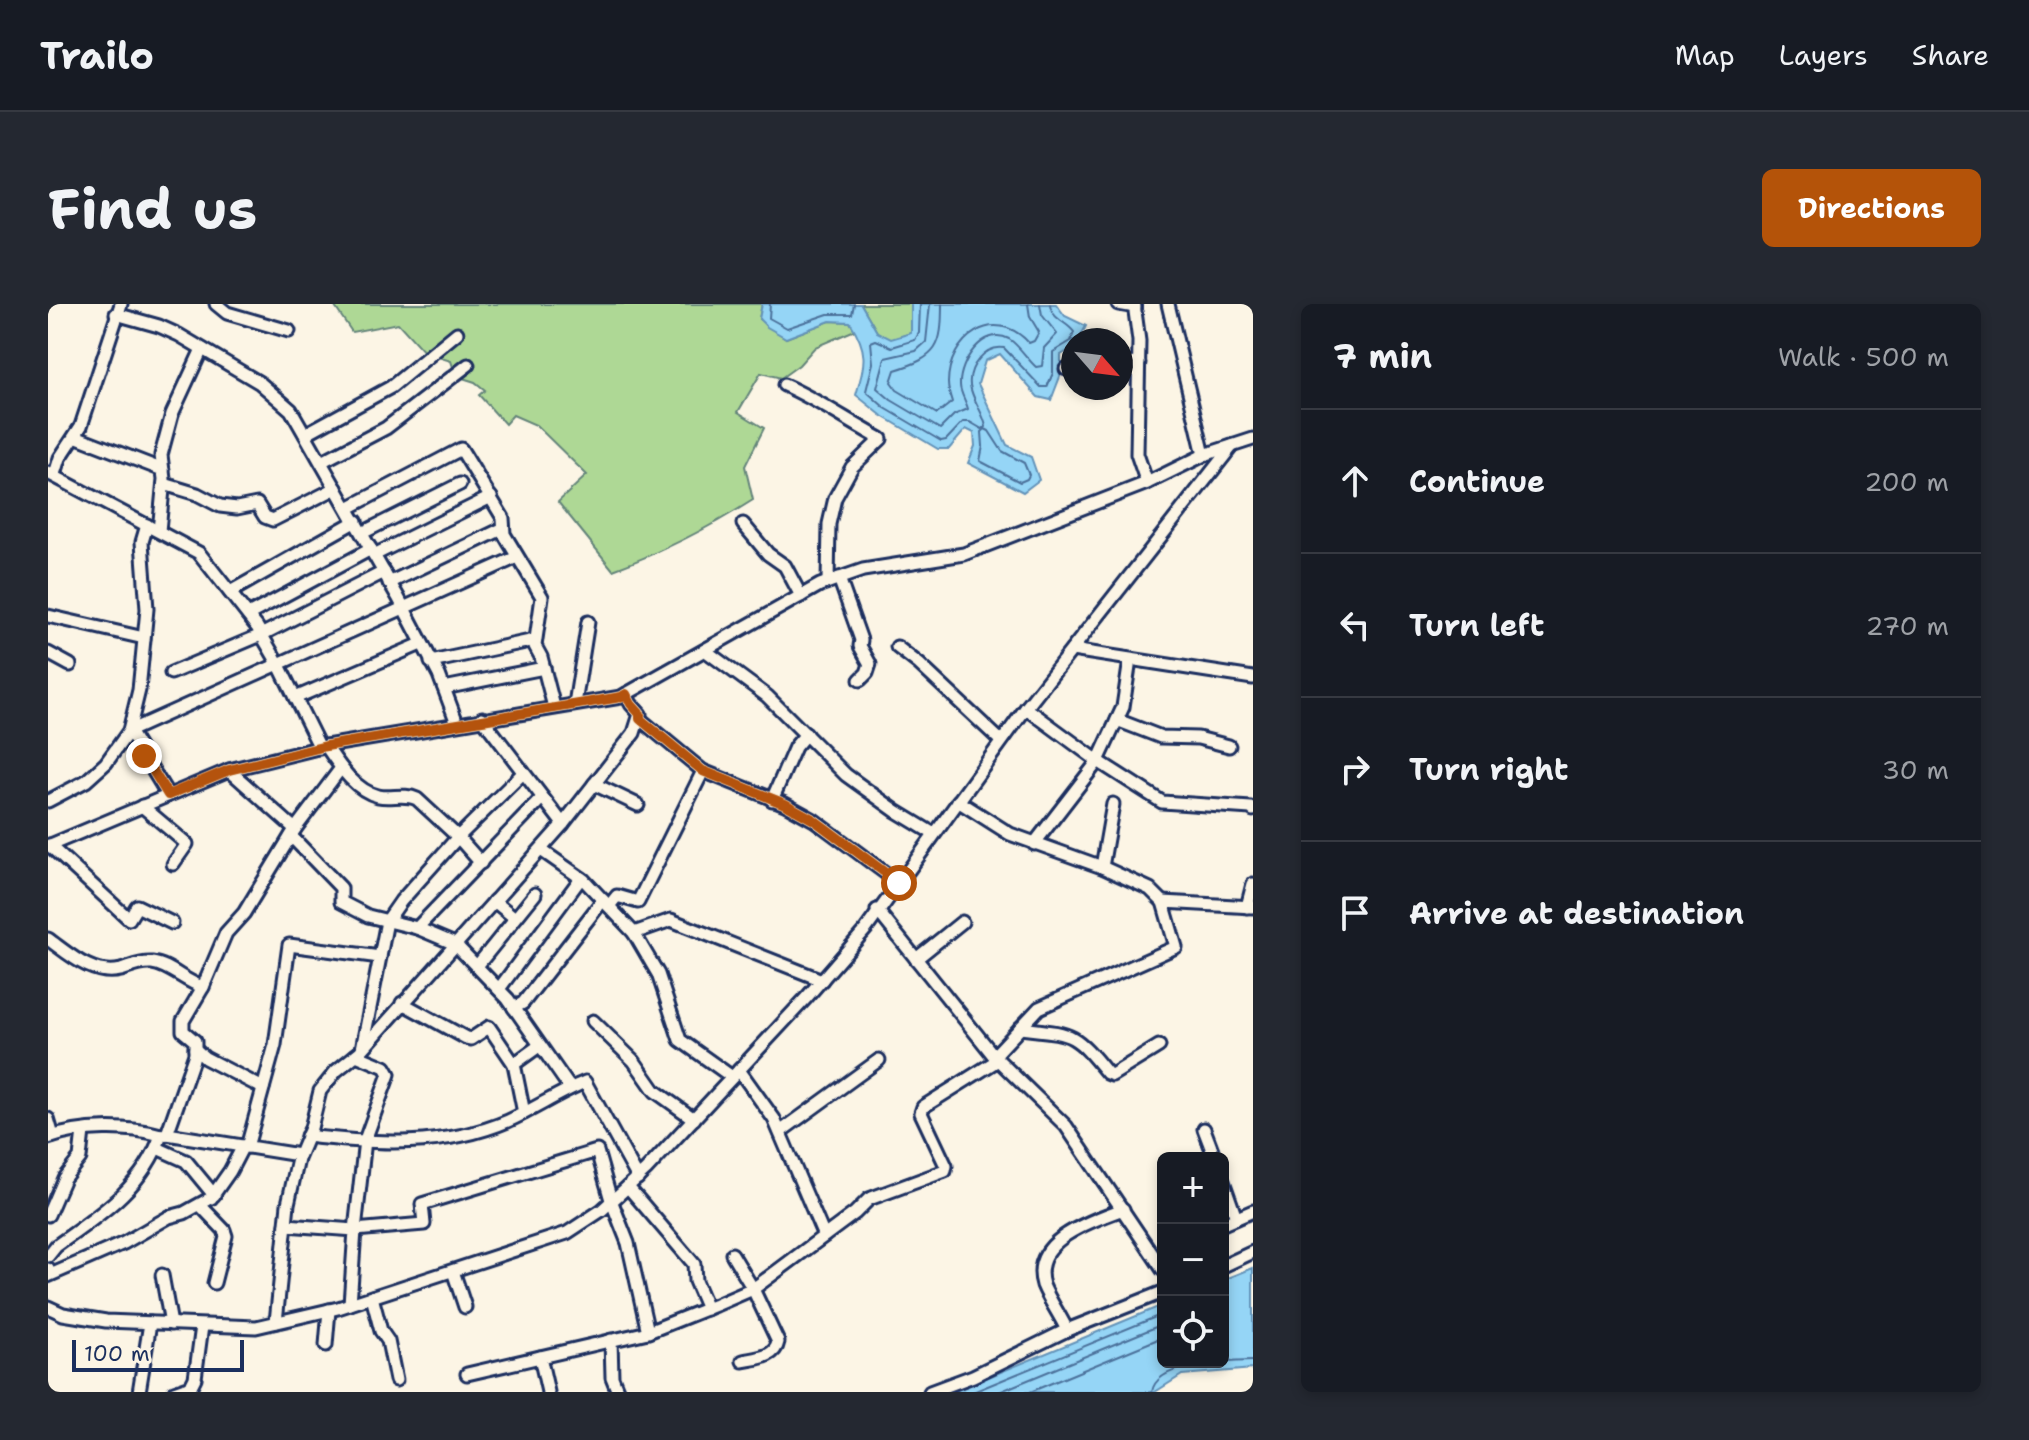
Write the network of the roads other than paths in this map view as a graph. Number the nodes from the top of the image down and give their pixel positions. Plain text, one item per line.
1 (216, 304) edge
2 (1118, 304) edge
3 (1168, 304) edge
4 (1134, 305) edge
5 (118, 309) edge
6 (289, 331) dead end
7 (457, 333) dead end
8 (202, 349) junction
9 (1133, 363) edge
10 (1139, 363) junction
11 (468, 365) dead end
12 (784, 385) dead end
13 (305, 434) junction
14 (75, 436) junction
15 (1253, 439) edge
16 (1232, 446) junction
17 (1204, 455) junction
18 (321, 462) junction
19 (163, 470) junction
20 (51, 473) edge
21 (1147, 483) junction
22 (164, 484) junction
23 (460, 484) dead end
24 (336, 488) junction
25 (491, 497) junction
26 (348, 508) junction
27 (743, 524) dead end
28 (147, 525) junction
29 (359, 527) junction
30 (502, 529) junction
31 (159, 531) junction
32 (372, 552) junction
33 (517, 557) junction
34 (387, 578) junction
35 (834, 580) junction
36 (230, 592) junction
37 (801, 596) junction
38 (403, 608) junction
39 (248, 615) junction
40 (48, 616) edge
41 (588, 622) dead end
42 (261, 635) junction
43 (144, 638) junction
44 (535, 640) junction
45 (421, 644) junction
46 (897, 647) dead end
47 (1072, 650) junction
48 (706, 651) junction
49 (48, 653) edge
50 (1130, 660) junction
51 (431, 662) junction
52 (278, 663) junction
53 (70, 665) dead end
54 (544, 668) junction
55 (171, 673) dead end
56 (1253, 678) edge
57 (860, 680) dead end
58 (444, 688) junction
59 (626, 694) junction
60 (295, 698) junction
61 (575, 704) junction
62 (554, 707) junction
63 (1026, 708) junction
64 (482, 718) junction
65 (640, 719) junction
66 (1117, 720) junction
67 (457, 723) junction
68 (129, 731) junction
69 (806, 734) junction
70 (1001, 741) junction
71 (1229, 746) dead end
72 (323, 747) junction
73 (1098, 761) junction
74 (341, 768) junction
75 (229, 770) junction
76 (703, 771) junction
77 (522, 774) junction
78 (594, 784) junction
79 (168, 795) junction
80 (542, 798) junction
81 (772, 800) junction
82 (48, 801) edge
83 (958, 801) junction
84 (1113, 804) dead end
85 (638, 805) dead end
86 (142, 806) junction
87 (1253, 810) edge
88 (563, 824) junction
89 (293, 832) junction
90 (934, 834) junction
91 (458, 837) junction
92 (1034, 844) junction
93 (48, 846) edge
94 (541, 850) junction
95 (481, 863) junction
96 (173, 864) dead end
97 (1102, 867) junction
98 (581, 878) junction
99 (899, 883) junction
100 (1253, 884) edge
101 (535, 894) dead end
102 (494, 901) junction
103 (1163, 902) junction
104 (606, 903) junction
105 (1250, 907) edge
106 (877, 910) junction
107 (515, 918) junction
108 (387, 921) junction
109 (962, 922) dead end
110 (172, 923) dead end
111 (417, 928) junction
112 (634, 933) junction
113 (48, 939) edge
114 (455, 944) junction
115 (380, 957) junction
116 (916, 959) junction
117 (477, 966) junction
118 (822, 980) junction
119 (203, 987) junction
120 (499, 989) junction
121 (402, 1003) junction
122 (514, 1008) junction
123 (593, 1021) dead end
124 (1020, 1028) junction
125 (539, 1046) junction
126 (1159, 1046) dead end
127 (195, 1049) junction
128 (359, 1052) junction
129 (996, 1058) junction
130 (879, 1060) dead end
131 (514, 1064) junction
132 (736, 1073) junction
133 (263, 1088) junction
134 (570, 1088) junction
135 (524, 1113) junction
136 (48, 1119) edge
137 (694, 1119) junction
138 (1204, 1129) dead end
139 (83, 1131) junction
140 (780, 1132) junction
141 (164, 1135) junction
142 (307, 1136) junction
143 (50, 1137) edge
144 (365, 1140) junction
145 (245, 1147) junction
146 (157, 1148) junction
147 (1213, 1152) edge
148 (299, 1155) junction
149 (638, 1178) junction
150 (628, 1187) junction
151 (214, 1195) junction
152 (1229, 1198) edge
153 (611, 1200) junction
154 (200, 1205) junction
155 (1123, 1209) junction
156 (1253, 1211) edge
157 (48, 1215) edge
158 (1236, 1218) junction
159 (1229, 1221) edge
160 (286, 1225) junction
161 (355, 1230) junction
162 (824, 1236) junction
163 (51, 1248) edge
164 (1157, 1251) edge
165 (1253, 1252) edge
166 (732, 1254) dead end
167 (1229, 1263) edge
168 (48, 1269) edge
169 (453, 1271) junction
170 (162, 1275) dead end
171 (214, 1283) dead end
172 (753, 1289) junction
173 (1157, 1294) edge
174 (372, 1297) junction
175 (350, 1304) junction
176 (48, 1307) edge
177 (465, 1307) dead end
178 (707, 1309) junction
179 (329, 1310) junction
180 (276, 1322) junction
181 (150, 1323) junction
182 (171, 1324) junction
183 (202, 1326) junction
184 (1067, 1330) junction
185 (648, 1332) junction
186 (611, 1340) junction
187 (326, 1345) dead end
188 (540, 1357) junction
189 (743, 1361) dead end
190 (467, 1374) dead end
191 (396, 1380) dead end
192 (139, 1392) edge
193 (174, 1392) edge
194 (548, 1392) edge
195 (618, 1392) edge
196 (930, 1392) edge

1 - 6 street
2 - 4 street
3 - 17 street
4 - 10 street
5 - 8 street
5 - 14 street
7 - 13 street
8 - 13 street
8 - 19 street
9 - 10 street
10 - 21 street
11 - 18 street
12 - 35 street
13 - 18 street
14 - 19 street
14 - 20 street
15 - 16 street
16 - 17 street
16 - 47 street
17 - 21 street
18 - 24 street
19 - 22 street
20 - 28 street
21 - 35 street
22 - 24 street
22 - 31 street
23 - 29 street
24 - 26 street
25 - 26 street
25 - 30 street
25 - 32 street
26 - 29 street
27 - 37 street
28 - 31 street
28 - 43 street
29 - 32 street
29 - 36 street
30 - 33 street
30 - 34 street
31 - 36 street
32 - 34 street
32 - 39 street
33 - 38 street
33 - 44 street
34 - 38 street
34 - 42 street
35 - 37 street
35 - 57 street
36 - 39 street
37 - 48 street
38 - 45 street
38 - 52 street
39 - 42 street
40 - 43 street
41 - 61 street
42 - 52 street
42 - 55 street
43 - 68 street
44 - 51 street
44 - 54 street
45 - 51 street
45 - 60 street
46 - 70 street
47 - 50 street
47 - 63 street
48 - 59 street
48 - 69 street
49 - 53 street
50 - 56 street
50 - 66 street
51 - 58 street
52 - 60 street
52 - 68 street
54 - 58 street
54 - 62 street
58 - 67 street
59 - 61 street
59 - 65 street
60 - 72 street
61 - 62 street
62 - 64 street
63 - 70 street
63 - 73 street
64 - 67 street
64 - 77 street
65 - 76 street
65 - 78 street
66 - 71 street
66 - 73 street
67 - 72 street
68 - 79 street
68 - 82 street
69 - 81 street
69 - 90 street
70 - 83 street
72 - 74 street
72 - 75 street
73 - 87 street
73 - 92 street
74 - 89 street
74 - 91 street
75 - 79 street
75 - 89 street
76 - 81 street
76 - 104 street
77 - 80 street
77 - 91 street
78 - 85 street
78 - 88 street
79 - 86 street
80 - 88 street
80 - 95 street
81 - 99 street
83 - 90 street
83 - 92 street
84 - 97 street
86 - 93 street
86 - 96 street
88 - 94 street
89 - 108 street
89 - 119 street
90 - 99 street
91 - 95 street
91 - 108 street
92 - 97 street
93 - 110 street
94 - 98 street
94 - 102 street
95 - 111 street
97 - 103 street
98 - 104 street
98 - 120 street
99 - 106 street
100 - 105 street
101 - 107 street
102 - 107 street
102 - 114 street
103 - 105 street
103 - 124 street
104 - 112 street
104 - 122 street
106 - 116 street
106 - 118 street
107 - 117 street
108 - 111 street
108 - 115 street
109 - 116 street
111 - 114 street
112 - 118 street
112 - 132 street
113 - 119 street
114 - 117 street
114 - 121 street
115 - 128 street
115 - 133 street
116 - 129 street
117 - 120 street
118 - 132 street
119 - 127 street
120 - 122 street
121 - 128 street
121 - 131 street
122 - 125 street
123 - 137 street
124 - 126 street
124 - 129 street
125 - 131 street
125 - 134 street
127 - 133 street
127 - 141 street
128 - 142 street
128 - 144 street
129 - 155 street
129 - 162 street
130 - 140 street
131 - 135 street
132 - 137 street
132 - 140 street
133 - 145 street
134 - 135 street
134 - 149 street
135 - 144 street
136 - 143 street
137 - 149 street
138 - 147 street
139 - 141 street
139 - 143 street
139 - 157 street
140 - 162 street
141 - 145 street
141 - 146 street
142 - 144 street
142 - 148 street
144 - 161 street
145 - 148 street
145 - 151 street
146 - 151 street
146 - 163 street
148 - 160 street
149 - 150 street
150 - 153 street
150 - 178 street
151 - 154 street
152 - 158 street
153 - 161 street
153 - 169 street
153 - 185 street
154 - 168 street
154 - 171 street
155 - 164 street
155 - 184 street
156 - 158 street
158 - 159 street
160 - 161 street
160 - 180 street
161 - 175 street
162 - 172 street
165 - 167 street
166 - 172 street
169 - 174 street
169 - 177 street
170 - 182 street
172 - 178 street
172 - 189 street
173 - 184 street
174 - 175 street
174 - 191 street
175 - 179 street
176 - 181 street
178 - 185 street
179 - 180 street
179 - 187 street
180 - 183 street
181 - 182 street
181 - 192 street
182 - 183 street
183 - 193 street
184 - 196 street
185 - 186 street
186 - 188 street
186 - 195 street
188 - 190 street
188 - 194 street

